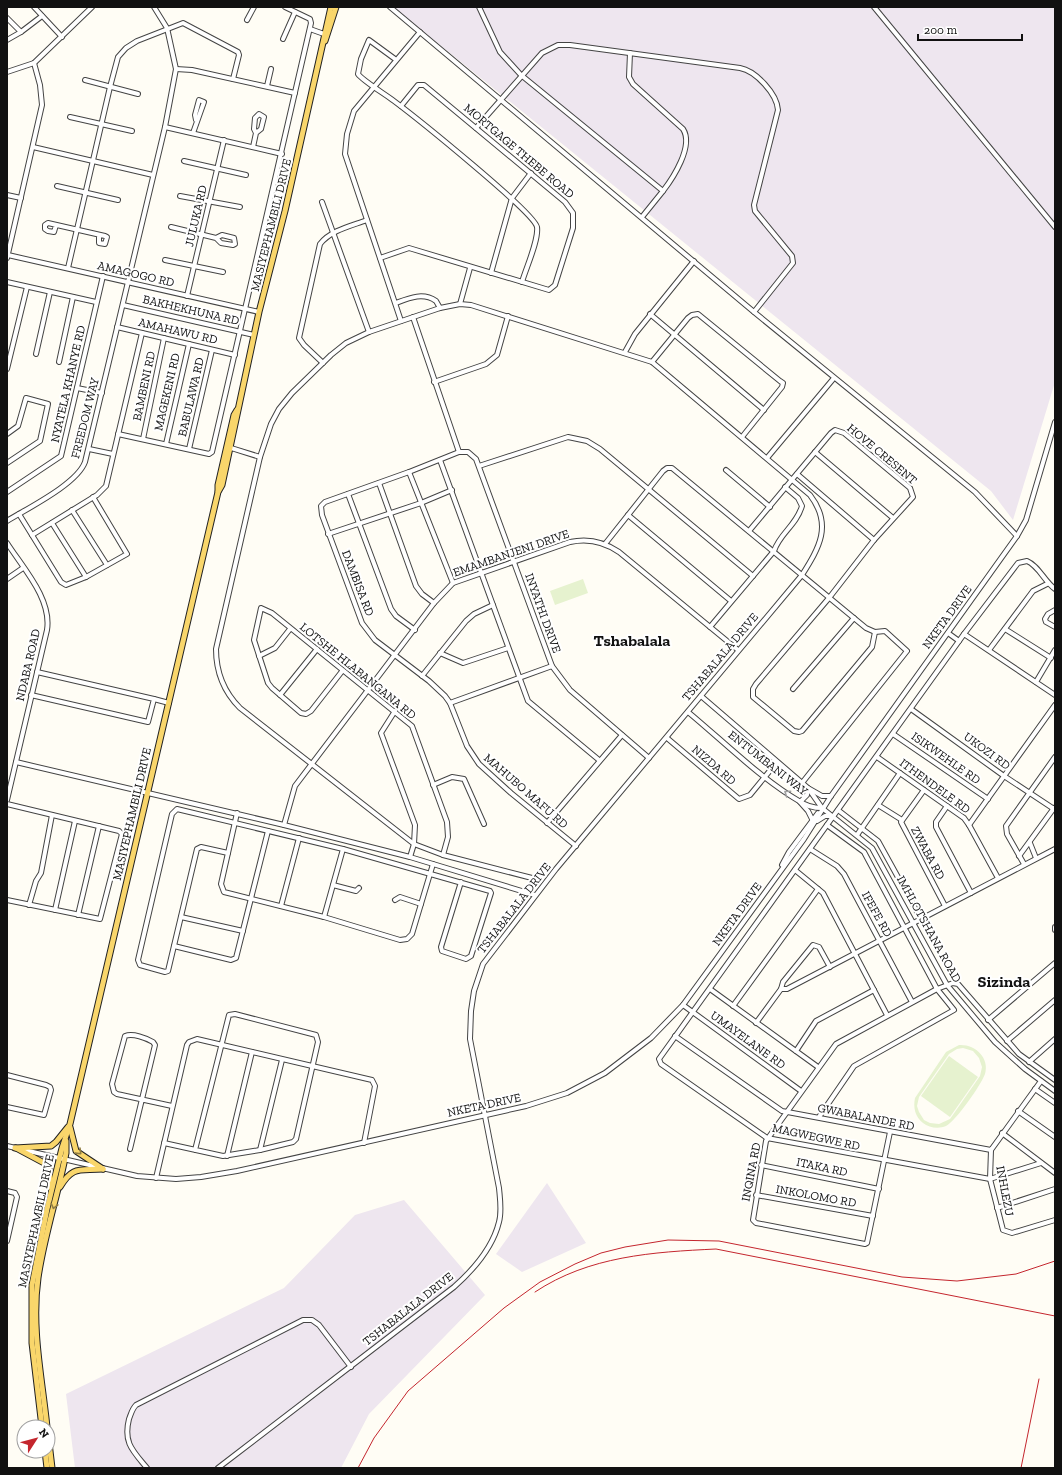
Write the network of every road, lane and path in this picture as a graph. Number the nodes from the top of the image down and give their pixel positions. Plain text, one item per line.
1 (34, 7) edge
2 (92, 7) edge
3 (154, 7) edge
4 (254, 7) edge
5 (285, 7) edge
6 (331, 7) edge
7 (336, 7) edge
8 (390, 7) edge
9 (480, 7) edge
10 (874, 7) edge
11 (295, 12) junction
12 (42, 16) junction
13 (7, 18) edge
14 (247, 20) dead end
15 (167, 28) junction
16 (310, 29) junction
17 (21, 32) junction
18 (420, 32) junction
19 (324, 34) junction
20 (62, 37) junction
21 (283, 39) dead end
22 (7, 40) edge
23 (323, 46) junction
24 (630, 54) junction
25 (395, 59) junction
26 (34, 63) junction
27 (176, 69) junction
28 (271, 69) dead end
29 (7, 72) edge
30 (521, 75) junction
31 (233, 79) junction
32 (84, 80) dead end
33 (374, 85) junction
34 (110, 86) junction
35 (267, 86) junction
36 (295, 93) junction
37 (138, 94) dead end
38 (501, 99) junction
39 (401, 106) junction
40 (70, 117) dead end
41 (196, 120) dead end
42 (101, 124) junction
43 (165, 127) junction
44 (476, 128) junction
45 (132, 131) dead end
46 (193, 133) junction
47 (256, 133) dead end
48 (224, 140) junction
49 (33, 147) junction
50 (253, 147) junction
51 (282, 154) junction
52 (93, 162) junction
53 (184, 162) dead end
54 (218, 169) junction
55 (531, 173) junction
56 (153, 175) junction
57 (246, 175) dead end
58 (57, 186) dead end
59 (663, 191) junction
60 (86, 192) junction
61 (7, 195) edge
62 (180, 196) dead end
63 (21, 198) junction
64 (512, 198) junction
65 (118, 200) dead end
66 (210, 202) junction
67 (322, 202) dead end
68 (240, 207) dead end
69 (642, 217) junction
70 (367, 220) junction
71 (56, 225) dead end
72 (171, 227) dead end
73 (1055, 227) edge
74 (76, 229) junction
75 (334, 232) junction
76 (100, 235) dead end
77 (202, 235) junction
78 (216, 238) dead end
79 (7, 256) edge
80 (380, 258) junction
81 (165, 260) dead end
82 (694, 261) junction
83 (194, 267) junction
84 (68, 268) junction
85 (470, 268) junction
86 (223, 272) dead end
87 (491, 273) junction
88 (103, 276) junction
89 (7, 282) edge
90 (128, 282) junction
91 (522, 282) junction
92 (27, 287) junction
93 (50, 292) junction
94 (187, 296) junction
95 (73, 297) junction
96 (96, 302) junction
97 (396, 303) junction
98 (460, 304) junction
99 (123, 305) junction
100 (440, 308) junction
101 (245, 309) junction
102 (260, 312) junction
103 (754, 312) junction
104 (650, 314) junction
105 (508, 316) junction
106 (414, 317) junction
107 (401, 321) junction
108 (117, 327) junction
109 (240, 331) junction
110 (369, 332) junction
111 (142, 333) junction
112 (254, 335) junction
113 (674, 335) junction
114 (164, 338) junction
115 (189, 344) junction
116 (212, 350) junction
117 (625, 352) junction
118 (36, 354) dead end
119 (235, 355) junction
120 (59, 362) dead end
121 (652, 362) junction
122 (323, 363) junction
123 (7, 369) edge
124 (834, 378) junction
125 (434, 382) junction
126 (77, 388) junction
127 (102, 393) junction
128 (764, 410) junction
129 (1055, 422) edge
130 (7, 434) edge
131 (118, 434) junction
132 (742, 437) junction
133 (142, 439) junction
134 (166, 444) junction
135 (229, 447) junction
136 (189, 449) junction
137 (89, 450) junction
138 (459, 452) junction
139 (815, 452) junction
140 (113, 454) junction
141 (260, 457) junction
142 (767, 458) junction
143 (440, 460) junction
144 (7, 463) edge
145 (479, 466) junction
146 (726, 470) dead end
147 (409, 472) junction
148 (796, 474) junction
149 (792, 479) junction
150 (379, 483) junction
151 (785, 487) junction
152 (648, 489) junction
153 (452, 490) junction
154 (7, 492) edge
155 (348, 494) junction
156 (93, 497) junction
157 (421, 503) junction
158 (770, 506) junction
159 (72, 510) junction
160 (390, 513) junction
161 (19, 514) junction
162 (628, 515) junction
163 (893, 518) junction
164 (7, 521) edge
165 (52, 523) junction
166 (360, 523) junction
167 (749, 531) junction
168 (328, 534) junction
169 (32, 535) junction
170 (1017, 536) junction
171 (874, 540) junction
172 (7, 543) edge
173 (605, 544) junction
174 (9, 549) edge
175 (774, 552) junction
176 (513, 562) junction
177 (107, 565) junction
178 (23, 568) junction
179 (482, 573) junction
180 (802, 575) junction
181 (753, 576) junction
182 (86, 577) junction
183 (7, 579) edge
184 (453, 583) junction
185 (1047, 584) junction
186 (1055, 589) edge
187 (829, 598) junction
188 (731, 601) junction
189 (434, 603) junction
190 (493, 605) junction
191 (1055, 610) edge
192 (854, 618) junction
193 (710, 627) junction
194 (1055, 627) edge
195 (1005, 628) junction
196 (290, 629) junction
197 (415, 630) junction
198 (875, 632) junction
199 (948, 633) junction
200 (964, 634) junction
201 (959, 641) junction
202 (508, 648) junction
203 (317, 649) junction
204 (738, 650) junction
205 (989, 650) junction
206 (1055, 650) edge
207 (440, 653) junction
208 (259, 656) junction
209 (396, 656) junction
210 (1050, 658) junction
211 (552, 666) junction
212 (343, 670) junction
213 (37, 672) junction
214 (422, 676) junction
215 (520, 678) junction
216 (1036, 682) junction
217 (793, 689) dead end
218 (369, 690) junction
219 (31, 695) junction
220 (280, 695) junction
221 (1055, 695) edge
222 (701, 696) junction
223 (154, 699) junction
224 (169, 703) junction
225 (450, 703) junction
226 (1055, 705) edge
227 (911, 709) junction
228 (395, 711) junction
229 (688, 712) junction
230 (893, 734) junction
231 (622, 735) junction
232 (667, 738) junction
233 (877, 757) junction
234 (1055, 757) edge
235 (649, 758) junction
236 (599, 760) junction
237 (16, 762) junction
238 (777, 762) junction
239 (312, 766) junction
240 (900, 773) junction
241 (765, 776) junction
242 (1004, 776) junction
243 (802, 783) junction
244 (433, 785) junction
245 (808, 788) junction
246 (924, 790) junction
247 (148, 793) junction
248 (1030, 793) junction
249 (831, 796) junction
250 (988, 799) junction
251 (7, 800) edge
252 (800, 802) junction
253 (7, 804) edge
254 (878, 805) junction
255 (947, 806) junction
256 (822, 808) junction
257 (1054, 808) edge
258 (838, 810) junction
259 (238, 813) junction
260 (52, 815) junction
261 (833, 816) junction
262 (76, 820) junction
263 (902, 820) junction
264 (813, 821) junction
265 (236, 823) junction
266 (547, 823) junction
267 (484, 824) dead end
268 (284, 825) junction
269 (827, 825) junction
270 (969, 825) junction
271 (99, 826) junction
272 (862, 827) junction
273 (268, 831) junction
274 (857, 835) junction
275 (299, 838) junction
276 (1030, 843) junction
277 (414, 844) junction
278 (576, 846) junction
279 (810, 848) junction
280 (343, 849) junction
281 (1055, 849) edge
282 (228, 853) junction
283 (443, 855) junction
284 (1019, 856) junction
285 (410, 857) junction
286 (1036, 858) junction
287 (433, 864) junction
288 (1024, 864) junction
289 (795, 870) junction
290 (429, 873) junction
291 (532, 878) dead end
292 (998, 878) junction
293 (461, 882) junction
294 (334, 885) junction
295 (359, 888) dead end
296 (818, 889) junction
297 (971, 893) junction
298 (535, 894) junction
299 (251, 898) junction
300 (7, 900) edge
301 (395, 900) dead end
302 (421, 904) junction
303 (29, 905) junction
304 (281, 906) junction
305 (945, 906) junction
306 (54, 910) junction
307 (78, 915) junction
308 (181, 916) junction
309 (324, 917) junction
310 (921, 919) junction
311 (913, 923) junction
312 (905, 927) junction
313 (1055, 927) edge
314 (1055, 930) edge
315 (243, 931) junction
316 (880, 940) junction
317 (174, 946) junction
318 (854, 954) junction
319 (1055, 963) edge
320 (830, 967) junction
321 (947, 985) junction
322 (710, 989) junction
323 (781, 989) junction
324 (937, 989) junction
325 (874, 990) junction
326 (1055, 1000) edge
327 (912, 1002) junction
328 (683, 1005) junction
329 (733, 1006) junction
330 (693, 1012) junction
331 (887, 1015) junction
332 (988, 1020) junction
333 (756, 1022) junction
334 (676, 1036) junction
335 (1055, 1038) edge
336 (1007, 1041) junction
337 (1050, 1043) junction
338 (221, 1044) junction
339 (1055, 1046) edge
340 (796, 1051) junction
341 (252, 1052) junction
342 (282, 1060) junction
343 (1029, 1062) junction
344 (312, 1067) junction
345 (818, 1067) junction
346 (7, 1075) edge
347 (1055, 1080) edge
348 (1041, 1081) junction
349 (1035, 1089) junction
350 (801, 1091) junction
351 (1055, 1091) edge
352 (142, 1100) junction
353 (1055, 1103) edge
354 (7, 1106) edge
355 (172, 1106) junction
356 (1018, 1111) junction
357 (786, 1112) junction
358 (484, 1115) junction
359 (819, 1117) junction
360 (70, 1124) junction
361 (890, 1132) junction
362 (1002, 1134) junction
363 (1055, 1137) edge
364 (767, 1138) junction
365 (164, 1143) junction
366 (364, 1143) junction
367 (7, 1146) edge
368 (15, 1148) junction
369 (130, 1149) dead end
370 (195, 1150) junction
371 (260, 1150) junction
372 (991, 1150) junction
373 (227, 1156) junction
374 (63, 1158) junction
375 (884, 1161) junction
376 (1041, 1163) junction
377 (761, 1165) junction
378 (103, 1170) junction
379 (1055, 1173) edge
380 (156, 1178) junction
381 (990, 1179) junction
382 (879, 1189) junction
383 (1055, 1189) edge
384 (7, 1191) edge
385 (58, 1191) junction
386 (51, 1193) junction
387 (756, 1195) junction
388 (997, 1208) junction
389 (873, 1216) junction
390 (1055, 1220) edge
391 (7, 1241) edge
392 (351, 1367) junction
393 (41, 1419) edge
394 (46, 1419) edge
395 (146, 1468) edge
396 (218, 1468) edge

1 - 12 street
2 - 20 street
3 - 15 street
4 - 14 street
5 - 11 street
6 - 19 main road, MASIYEPHAMBILI DRIVE
7 - 23 main road, MASIYEPHAMBILI DRIVE
8 - 18 street
9 - 30 street
10 - 73 street
11 - 16 street
11 - 21 street
12 - 17 street
12 - 20 street
13 - 17 street
15 - 27 street
15 - 31 street
15 - 34 street
16 - 19 street
16 - 36 street
17 - 22 street
18 - 25 street
18 - 38 street
19 - 23 main road, MASIYEPHAMBILI DRIVE
20 - 26 street
23 - 102 main road, MASIYEPHAMBILI DRIVE
24 - 30 street
24 - 59 street
24 - 103 street
25 - 33 street
25 - 33 street
26 - 29 street
26 - 49 street
27 - 31 street
27 - 43 street, FREEDOM WAY
28 - 35 street
30 - 38 street
30 - 59 street
31 - 35 street
32 - 34 street
33 - 39 street
33 - 70 street
34 - 37 street
34 - 42 street
35 - 36 street
36 - 51 street
38 - 44 street
38 - 69 street
39 - 44 street, MORTGAGE THEBE ROAD
39 - 64 street
40 - 42 street
41 - 46 street
42 - 45 street
42 - 52 street
43 - 46 street
43 - 56 street, FREEDOM WAY
44 - 55 street, MORTGAGE THEBE ROAD
46 - 48 street
47 - 50 street
48 - 50 street
48 - 54 street, JULUKA RD
49 - 52 street
49 - 63 street
50 - 51 street
51 - 101 street
52 - 56 street
52 - 60 street
53 - 54 street
54 - 57 street
54 - 66 street, JULUKA RD
55 - 64 street
55 - 91 street, MORTGAGE THEBE ROAD
56 - 90 street, FREEDOM WAY
58 - 60 street
59 - 69 street
60 - 65 street
60 - 74 street
61 - 63 street
62 - 66 street
63 - 79 street
64 - 87 street
64 - 91 street
66 - 68 street
66 - 77 street, JULUKA RD
67 - 75 street
69 - 82 street
70 - 75 street
70 - 80 street
71 - 74 street
72 - 77 street
74 - 76 street
74 - 84 street
75 - 110 street
75 - 122 street
77 - 78 street
77 - 83 street, JULUKA RD
79 - 84 street, AMAGOGO RD
80 - 85 street, MORTGAGE THEBE ROAD
80 - 97 street
81 - 83 street
82 - 103 street
82 - 104 street
83 - 86 street
83 - 94 street, JULUKA RD
84 - 88 street, AMAGOGO RD
85 - 87 street, MORTGAGE THEBE ROAD
85 - 98 street
87 - 91 street, MORTGAGE THEBE ROAD
88 - 90 street, AMAGOGO RD
88 - 96 street, NYATELA KHANYE RD
89 - 92 street
90 - 94 street, AMAGOGO RD
90 - 99 street, FREEDOM WAY
92 - 93 street
92 - 123 street
93 - 95 street
93 - 118 street
94 - 101 street, AMAGOGO RD
95 - 96 street
95 - 120 street
96 - 126 street, NYATELA KHANYE RD
97 - 100 street
97 - 107 street
98 - 100 street
98 - 105 street, TSHABALALA DRIVE
99 - 108 street, FREEDOM WAY
99 - 109 street, BAKHEKHUNA RD
100 - 106 street
101 - 102 street, AMAGOGO RD
101 - 109 street
102 - 112 main road, MASIYEPHAMBILI DRIVE
103 - 124 street
104 - 113 street
104 - 117 street
105 - 117 street, TSHABALALA DRIVE
105 - 125 street
106 - 107 street
106 - 125 street
107 - 110 street
108 - 111 street, AMAHAWU RD
108 - 127 street, FREEDOM WAY
109 - 112 street, BAKHEKHUNA RD
109 - 119 street
110 - 122 street
111 - 114 street, AMAHAWU RD
111 - 131 street
112 - 135 main road, MASIYEPHAMBILI DRIVE
113 - 121 street
113 - 128 street
113 - 128 street
114 - 115 street, AMAHAWU RD
114 - 133 street, BAMBENI RD
115 - 116 street, AMAHAWU RD
115 - 134 street, MAGEKENI RD
116 - 119 street, AMAHAWU RD
116 - 136 street, BABULAWA RD
117 - 121 street, TSHABALALA DRIVE
119 - 136 street
121 - 132 street, TSHABALALA DRIVE
122 - 141 street
124 - 142 street
124 - 170 street
125 - 138 street
126 - 127 street
126 - 154 street, NYATELA KHANYE RD
127 - 137 street, FREEDOM WAY
128 - 132 street
129 - 170 street, NKETA DRIVE
130 - 144 street
131 - 133 street
131 - 140 street
132 - 142 street, TSHABALALA DRIVE
133 - 134 street
134 - 136 street
135 - 141 street
135 - 224 main road, MASIYEPHAMBILI DRIVE
137 - 140 street
137 - 161 street, FREEDOM WAY
138 - 143 street
138 - 145 street, INYATHI DRIVE
139 - 148 street, HOVE CRESENT
139 - 163 street
139 - 163 street, HOVE CRESENT
140 - 156 street
141 - 239 street
142 - 149 street, TSHABALALA DRIVE
143 - 147 street
143 - 153 street
145 - 152 street
145 - 176 street, INYATHI DRIVE
146 - 158 street
147 - 150 street
147 - 157 street
148 - 149 street, HOVE CRESENT
148 - 171 street
149 - 151 street, HOVE CRESENT
149 - 180 street, TSHABALALA DRIVE
150 - 155 street
150 - 160 street
151 - 158 street, HOVE CRESENT
151 - 175 street
152 - 162 street
152 - 167 street
152 - 181 street
153 - 157 street
153 - 179 street
155 - 166 street
155 - 168 street, DAMBISA RD
156 - 159 street
156 - 177 street
157 - 160 street
157 - 184 street
158 - 167 street, HOVE CRESENT
159 - 165 street
159 - 177 street
160 - 166 street
160 - 189 street
161 - 164 street, FREEDOM WAY
161 - 169 street
162 - 173 street
162 - 188 street
163 - 171 street, HOVE CRESENT
165 - 169 street
165 - 182 street
166 - 168 street
166 - 197 street
167 - 175 street
168 - 209 street, DAMBISA RD
169 - 182 street
170 - 199 street, NKETA DRIVE
171 - 187 street, HOVE CRESENT
172 - 174 street, NDABA ROAD
173 - 176 street, EMAMBANJENI DRIVE
173 - 193 street, EMAMBANJENI DRIVE
174 - 178 street, NDABA ROAD
175 - 180 street
175 - 181 street
176 - 179 street, EMAMBANJENI DRIVE
176 - 211 street, INYATHI DRIVE
177 - 182 street
178 - 183 street
178 - 213 street, NDABA ROAD
179 - 184 street, EMAMBANJENI DRIVE
179 - 190 street
180 - 187 street
180 - 204 street, TSHABALALA DRIVE
181 - 188 street
184 - 189 street, EMAMBANJENI DRIVE
185 - 186 street
185 - 195 street
185 - 200 street
187 - 192 street
187 - 198 street, HOVE CRESENT
188 - 193 street
189 - 197 street, EMAMBANJENI DRIVE
190 - 202 street
190 - 207 street
191 - 194 street
192 - 198 street
192 - 217 street
193 - 204 street, EMAMBANJENI DRIVE
195 - 205 street
195 - 210 street
196 - 203 street, LOTSHE HLABANGANA RD
196 - 208 street
196 - 208 street, LOTSHE HLABANGANA RD
197 - 209 street, EMAMBANJENI DRIVE
198 - 243 street
199 - 201 street
199 - 249 street, NKETA DRIVE
200 - 201 street
200 - 205 street
201 - 227 street
202 - 207 street
202 - 215 street
203 - 212 street, LOTSHE HLABANGANA RD
203 - 220 street
204 - 222 street, TSHABALALA DRIVE
205 - 216 street
206 - 210 street
207 - 214 street
208 - 220 street
209 - 214 street, MAHUBO MAFU RD
209 - 218 street, EMAMBANJENI DRIVE
210 - 216 street
211 - 215 street
211 - 231 street, INYATHI DRIVE
212 - 218 street, LOTSHE HLABANGANA RD
212 - 220 street
213 - 219 street, NDABA ROAD
213 - 223 street
214 - 225 street, MAHUBO MAFU RD
215 - 225 street
215 - 236 street
216 - 221 street
218 - 228 street, LOTSHE HLABANGANA RD
218 - 239 street, EMAMBANJENI DRIVE
219 - 223 street
219 - 237 street, NDABA ROAD
222 - 229 street, TSHABALALA DRIVE
222 - 238 street, ENTUMBANI WAY
223 - 224 street
224 - 247 main road, MASIYEPHAMBILI DRIVE
225 - 266 street, MAHUBO MAFU RD
226 - 242 street
227 - 230 street
227 - 242 street, UKOZI RD
228 - 244 street, LOTSHE HLABANGANA RD
228 - 277 street
229 - 232 street, TSHABALALA DRIVE
229 - 241 street, ENTUMBANI WAY
230 - 233 street
230 - 250 street, ISIKWEHLE RD
231 - 235 street, INYATHI DRIVE
231 - 236 street
232 - 235 street, TSHABALALA DRIVE
232 - 241 street, NIZDA RD
233 - 240 street, ITHENDELE RD
233 - 258 street
234 - 248 street
235 - 278 street, TSHABALALA DRIVE
236 - 266 street
237 - 247 street
237 - 251 street, NDABA ROAD
238 - 241 street
238 - 243 street, ENTUMBANI WAY
239 - 268 street, EMAMBANJENI DRIVE
239 - 277 street
240 - 246 street, ITHENDELE RD
240 - 254 street
252 -> 241 street, ENTUMBANI WAY
242 - 248 street, UKOZI RD
242 - 250 street
243 - 245 street, ENTUMBANI WAY
244 - 267 street
244 - 283 street, LOTSHE HLABANGANA RD
245 - 249 street
245 - 252 street
245 - 256 street, ENTUMBANI WAY
246 - 255 street, ITHENDELE RD
246 - 263 street, ZWABA RD
247 - 259 street
247 - 360 main road, MASIYEPHAMBILI DRIVE
248 - 257 street, UKOZI RD
248 - 284 street
249 - 256 street, NKETA DRIVE
250 - 270 street
252 - 256 street, ENTUMBANI WAY
252 - 264 street
253 - 260 street
254 - 263 street
254 - 272 street
255 - 270 street, ITHENDELE RD
255 - 297 street
256 - 261 street, IMHLOTSHANA ROAD
256 - 264 street, NKETA DRIVE
257 - 276 street
258 - 261 street
258 - 272 street
259 - 265 street
259 - 268 street
260 - 262 street
260 - 303 street
261 - 264 street
261 - 269 street
261 - 274 street, IMHLOTSHANA ROAD
262 - 271 street
262 - 306 street
263 - 305 street, ZWABA RD
264 - 328 street, NKETA DRIVE
265 - 273 street
265 - 282 street
265 - 317 street
266 - 278 street, MAHUBO MAFU RD
268 - 285 street
269 - 279 street
269 - 312 street
270 - 292 street, ITHENDELE RD
271 - 307 street
271 - 307 street
272 - 274 street
272 - 310 street
273 - 275 street
273 - 299 street
274 - 311 street, IMHLOTSHANA ROAD
275 - 280 street
275 - 304 street
276 - 284 street
276 - 286 street
277 - 283 street
277 - 285 street
278 - 298 street, TSHABALALA DRIVE
279 - 289 street
279 - 316 street, IFEFE RD
280 - 290 street
280 - 294 street
281 - 286 street
282 - 299 street
282 - 308 street
283 - 291 street
284 - 288 street
285 - 287 street
286 - 288 street
287 - 290 street
287 - 298 street
288 - 292 street
289 - 296 street
289 - 322 street
290 - 293 street
290 - 302 street
292 - 297 street
293 - 293 street
294 - 295 street
294 - 309 street
296 - 318 street
296 - 329 street
297 - 305 street
298 - 358 street, TSHABALALA DRIVE
299 - 304 street
299 - 315 street
300 - 303 street
301 - 302 street
302 - 309 street
303 - 306 street
304 - 309 street
305 - 310 street
306 - 307 street
308 - 315 street
308 - 317 street
310 - 311 street
311 - 312 street
311 - 321 street, IMHLOTSHANA ROAD
312 - 316 street
312 - 324 street
313 - 314 street
315 - 317 street
316 - 318 street
316 - 327 street, IFEFE RD
318 - 320 street
318 - 325 street
319 - 332 street
320 - 323 street
320 - 323 street
321 - 324 street, INQINA RD
321 - 332 street
321 - 348 street, IMHLOTSHANA ROAD
322 - 329 street
322 - 330 street
323 - 333 street
324 - 327 street, INQINA RD
324 - 359 street
325 - 331 street
325 - 340 street
326 - 336 street
327 - 331 street, INQINA RD
328 - 330 street, UMAYELANE RD
328 - 358 street, NKETA DRIVE
329 - 333 street
330 - 334 street
330 - 350 street, UMAYELANE RD
331 - 345 street, INQINA RD
332 - 336 street
333 - 340 street
334 - 357 street, GWABALANDE RD
334 - 364 street, MAGWEGWE RD
335 - 337 street
336 - 343 street
337 - 339 street
337 - 343 street
338 - 341 street
338 - 344 street
338 - 355 street
338 - 370 street
340 - 345 street
341 - 342 street
341 - 373 street
342 - 344 street
342 - 371 street
343 - 347 street
344 - 366 street
344 - 371 street
345 - 350 street, INQINA RD
346 - 354 street
348 - 349 street
348 - 351 street, IMHLOTSHANA ROAD
349 - 353 street
349 - 356 street
350 - 357 street, INQINA RD
352 - 352 street
352 - 355 street
352 - 369 street
355 - 365 street
356 - 362 street
356 - 363 street
357 - 359 street, GWABALANDE RD
357 - 364 street, INQINA RD
358 - 366 street, NKETA DRIVE
358 - 392 street, TSHABALALA DRIVE
359 - 361 street, GWABALANDE RD
360 - 368 main road
360 - 374 main road, MASIYEPHAMBILI DRIVE
360 -> 378 main road
361 - 372 street, GWABALANDE RD
361 - 375 street, INQINA RD
362 - 372 street
362 - 376 street
364 - 375 street, MAGWEGWE RD
364 - 377 street, INQINA RD
365 - 370 street
365 - 380 street
366 - 380 street, NKETA DRIVE
367 - 368 street, NKETA DRIVE
368 - 374 street, NKETA DRIVE
368 - 386 main road
370 - 373 street
371 - 373 street
372 - 381 street, INHLEZU
374 - 378 street, NKETA DRIVE
374 - 385 main road, MASIYEPHAMBILI DRIVE
374 - 386 main road, MASIYEPHAMBILI DRIVE
375 - 381 street, MAGWEGWE RD
375 - 382 street, INQINA RD
376 - 379 street
376 - 381 street
377 - 382 street, ITAKA RD
377 - 387 street, INQINA RD
378 - 380 street, NKETA DRIVE
378 - 385 main road
381 - 388 street, INHLEZU
382 - 389 street, INQINA RD
383 - 388 street
384 - 391 street
385 -> 394 main road, MASIYEPHAMBILI DRIVE
386 - 393 main road, MASIYEPHAMBILI DRIVE
387 - 389 street, INKOLOMO RD
387 - 389 street, INQINA RD
388 - 390 street, INHLEZU
392 - 395 street
392 - 396 street, TSHABALALA DRIVE

